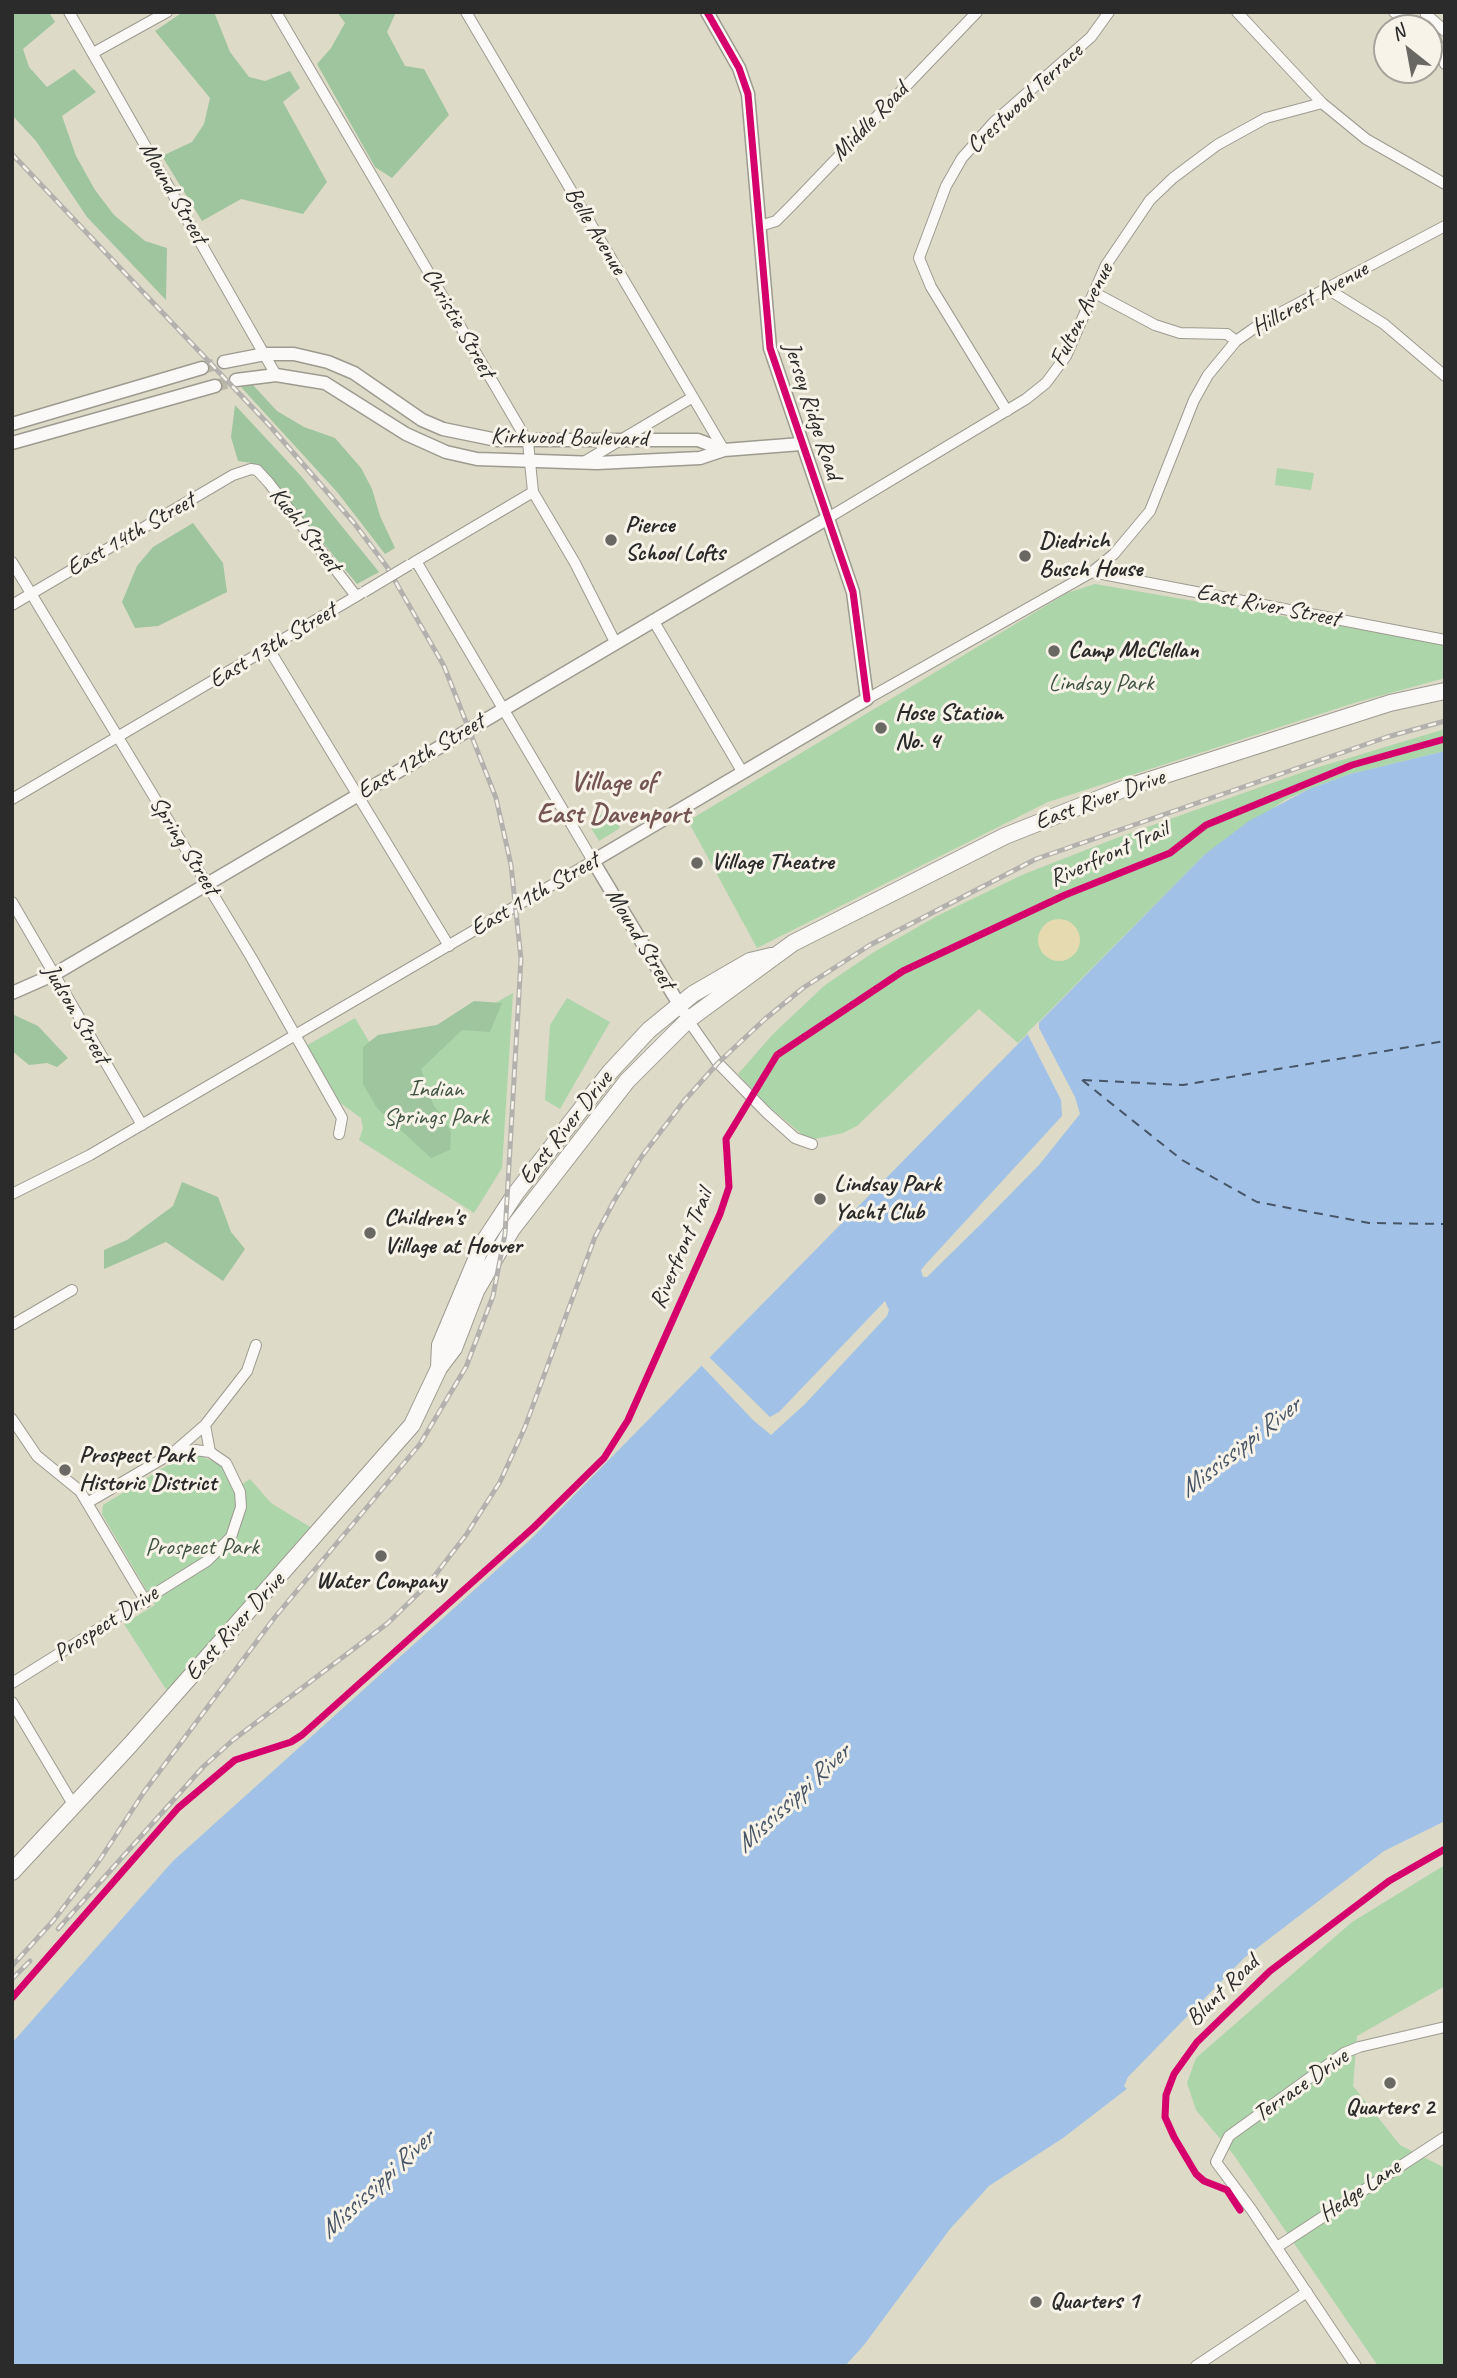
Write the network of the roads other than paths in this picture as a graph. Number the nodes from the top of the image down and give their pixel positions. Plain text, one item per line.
1 (69, 12) edge
2 (167, 12) edge
3 (276, 12) edge
4 (466, 12) edge
5 (707, 12) edge
6 (976, 12) edge
7 (1109, 12) edge
8 (1237, 12) edge
9 (1424, 13) edge
10 (1445, 31) edge
11 (93, 53) junction
12 (1322, 103) junction
13 (1445, 184) edge
14 (760, 226) junction
15 (1445, 226) edge
16 (1326, 288) junction
17 (1095, 293) junction
18 (1236, 341) junction
19 (265, 354) junction
20 (224, 362) tunnel mouth
21 (202, 369) tunnel mouth
22 (276, 375) junction
23 (1445, 376) edge
24 (236, 380) tunnel mouth
25 (215, 386) tunnel mouth
26 (693, 397) junction
27 (1007, 411) junction
28 (12, 424) edge
29 (620, 441) junction
30 (528, 442) junction
31 (12, 443) edge
32 (801, 444) junction
33 (724, 450) junction
34 (532, 462) junction
35 (582, 464) junction
36 (251, 469) joint
37 (533, 492) junction
38 (828, 518) junction
39 (12, 562) edge
40 (413, 563) junction
41 (1091, 572) junction
42 (31, 594) junction
43 (360, 594) junction
44 (12, 605) edge
45 (653, 620) junction
46 (1442, 638) edge
47 (615, 642) junction
48 (269, 649) junction
49 (1445, 691) edge
50 (867, 699) junction
51 (501, 709) junction
52 (117, 737) junction
53 (743, 772) junction
54 (357, 795) junction
55 (12, 799) edge
56 (593, 861) junction
57 (207, 883) junction
58 (12, 902) edge
59 (449, 946) junction
60 (774, 955) junction
61 (53, 975) junction
62 (12, 993) edge
63 (679, 1005) junction
64 (688, 1020) junction
65 (295, 1035) junction
66 (142, 1125) junction
67 (339, 1134) dead end
68 (812, 1144) dead end
69 (12, 1194) edge
70 (72, 1290) dead end
71 (12, 1325) edge
72 (256, 1345) dead end
73 (439, 1368) junction
74 (12, 1419) edge
75 (205, 1425) junction
76 (174, 1452) junction
77 (210, 1452) junction
78 (87, 1503) junction
79 (146, 1602) junction
80 (12, 1683) edge
81 (12, 1702) edge
82 (74, 1806) junction
83 (12, 1872) edge
84 (1445, 2027) edge
85 (1445, 2137) edge
86 (1277, 2247) junction
87 (1307, 2292) junction
88 (1196, 2366) edge
89 (1356, 2366) edge

1 - 11 street, Mound Street
2 - 11 street
3 - 30 street, Christie Street
4 - 26 street, Belle Avenue
5 - 14 street, Jersey Ridge Road
6 - 14 street, Middle Road
7 - 27 street, Crestwood Terrace
8 - 12 street
9 - 10 street
11 - 19 street, Mound Street
12 - 13 street
12 - 17 street, Fulton Avenue
14 - 32 street, Jersey Ridge Road
15 - 16 street, Hillcrest Avenue
16 - 18 street, Hillcrest Avenue
16 - 23 street
17 - 18 street
17 - 27 street, Fulton Avenue
18 - 41 street, Hillcrest Avenue
19 - 20 street, Kirkwood Boulevard
19 - 22 street, Mound Street
19 - 30 street, Kirkwood Boulevard
21 - 28 street
22 - 24 street, Kirkwood Boulevard
22 - 34 street, Kirkwood Boulevard
25 - 31 street
26 - 29 street
26 - 33 street, Belle Avenue
27 - 38 street, Fulton Avenue
29 - 30 street, Kirkwood Boulevard
29 - 33 street, Kirkwood Boulevard
29 - 35 street
30 - 34 street, Christie Street
32 - 33 street, Kirkwood Boulevard
32 - 38 street, Jersey Ridge Road
33 - 35 street, Kirkwood Boulevard
34 - 35 street, Kirkwood Boulevard
34 - 37 street, Christie Street
36 - 42 street, East 14th Street
36 - 43 street, Kuehl Street
37 - 40 street, East 13th Street
37 - 47 street, Christie Street
38 - 45 street, East 12th Street
38 - 50 street, Jersey Ridge Road
39 - 42 street, Spring Street
40 - 43 street, East 13th Street, bridge
40 - 51 street, Mound Street
41 - 46 street, East River Street
41 - 50 street, East 11th Street
42 - 44 street, East 14th Street
42 - 52 street, Spring Street
43 - 48 street, East 13th Street
45 - 47 street, East 12th Street
45 - 53 street
47 - 51 street, East 12th Street
48 - 52 street, East 13th Street
48 - 54 street
49 - 60 main road, East River Drive
50 - 53 street, East 11th Street
51 - 54 street, East 12th Street
51 - 56 street, Mound Street
52 - 55 street, East 13th Street
52 - 57 street, Spring Street
53 - 56 street, East 11th Street
54 - 57 street, East 12th Street
54 - 59 street
56 - 59 street, East 11th Street
56 - 63 street, Mound Street
57 - 61 street, East 12th Street
57 - 65 street, Spring Street
58 - 61 street, Judson Street
59 - 65 street, East 11th Street
60 - 63 main road, East River Drive
60 - 64 main road, East River Drive
61 - 62 street, East 12th Street
61 - 66 street, Judson Street
63 - 64 street, Mound Street
63 - 73 main road, East River Drive
64 - 68 street, Mound Street
64 - 73 main road, East River Drive
65 - 66 street, East 11th Street
65 - 67 street, Spring Street
66 - 69 street, East 11th Street
70 - 71 street
72 - 75 street
73 - 82 main road, East River Drive
74 - 78 street
75 - 76 street
75 - 77 street
76 - 77 street
76 - 78 street
77 - 79 street, Prospect Drive
78 - 79 street
79 - 80 street, Prospect Drive
81 - 82 street
82 - 83 main road, East River Drive
84 - 86 street, Terrace Drive
85 - 86 street, Hedge Lane
86 - 87 street
87 - 88 street
87 - 89 street

